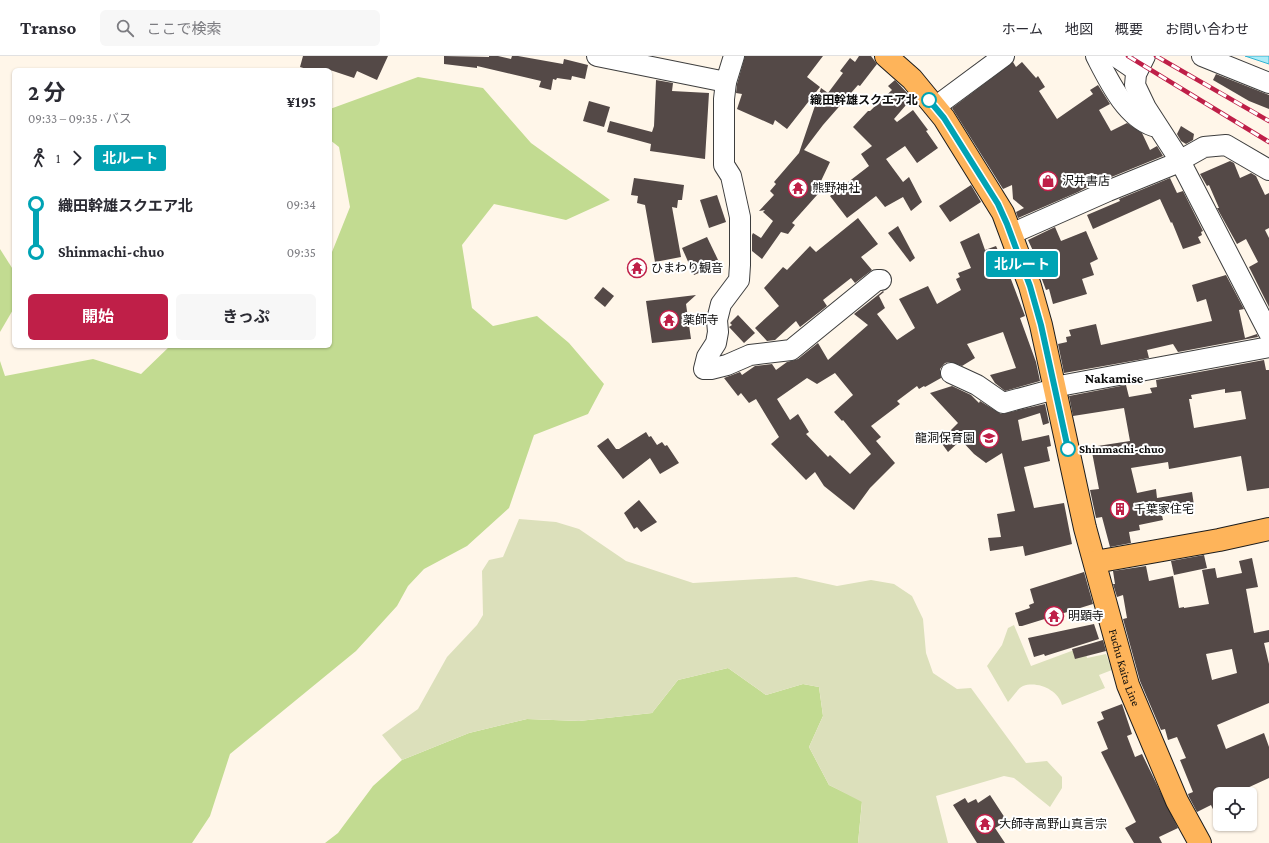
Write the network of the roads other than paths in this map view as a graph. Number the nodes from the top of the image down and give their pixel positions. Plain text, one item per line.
1 (597, 56) edge
2 (734, 56) edge
3 (886, 56) edge
4 (1004, 56) edge
5 (1096, 56) edge
6 (1202, 56) edge
7 (1131, 62) edge
8 (726, 82) junction
9 (1269, 83) edge
10 (1126, 104) junction
11 (935, 107) junction
12 (1159, 128) junction
13 (1179, 159) junction
14 (1269, 170) edge
15 (1011, 234) junction
16 (881, 280) dead end
17 (1269, 332) edge
18 (1269, 347) edge
19 (951, 372) dead end
20 (1055, 388) junction
21 (1269, 529) edge
22 (1095, 562) junction
23 (1200, 843) edge

1 - 8 street
2 - 8 street
3 - 11 main road, Fuchu Kaita Line
4 - 11 street
5 - 10 street
6 - 9 street
7 - 10 street
7 - 12 street
8 - 16 street
10 - 12 street
11 - 15 main road, Fuchu Kaita Line
12 - 13 street
13 - 14 street
13 - 15 street
13 - 17 street
15 - 20 main road, Fuchu Kaita Line
18 - 20 street
19 - 20 street
20 - 22 main road, Fuchu Kaita Line
21 - 22 main road
22 - 23 main road, Fuchu Kaita Line

